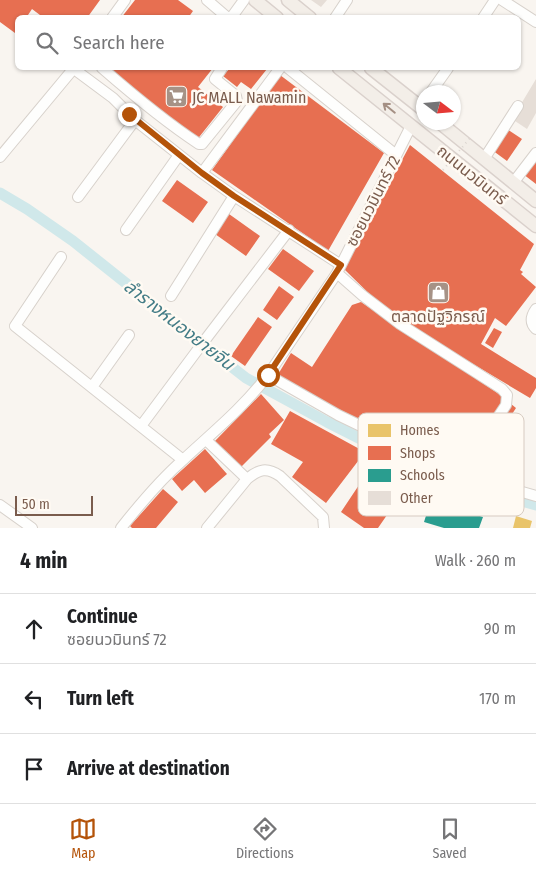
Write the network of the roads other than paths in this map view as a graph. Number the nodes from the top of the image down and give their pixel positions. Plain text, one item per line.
1 (124, 0) edge
2 (208, 0) edge
3 (244, 0) edge
4 (256, 0) edge
5 (288, 0) edge
6 (347, 0) edge
7 (495, 0) edge
8 (502, 0) edge
9 (114, 15) edge
10 (226, 15) edge
11 (232, 15) edge
12 (274, 15) edge
13 (306, 15) edge
14 (337, 15) edge
15 (485, 15) edge
16 (536, 22) edge
17 (72, 70) edge
18 (77, 70) edge
19 (104, 70) edge
20 (221, 70) edge
21 (279, 70) edge
22 (290, 70) edge
23 (341, 70) edge
24 (375, 70) edge
25 (447, 70) edge
26 (436, 85) edge
27 (416, 102) edge
28 (518, 106) dead end
29 (135, 120) junction
30 (411, 126) junction
31 (449, 130) edge
32 (536, 154) edge
33 (179, 155) junction
34 (396, 155) junction
35 (0, 157) edge
36 (484, 159) junction
37 (202, 173) junction
38 (513, 183) junction
39 (234, 196) junction
40 (78, 197) dead end
41 (536, 201) edge
42 (536, 226) edge
43 (126, 230) dead end
44 (289, 230) junction
45 (62, 257) dead end
46 (339, 269) junction
47 (171, 296) dead end
48 (536, 309) edge
49 (536, 329) edge
50 (129, 335) dead end
51 (266, 378) junction
52 (92, 387) junction
53 (501, 413) edge
54 (358, 424) edge
55 (141, 426) junction
56 (206, 440) junction
57 (183, 460) junction
58 (248, 479) junction
59 (0, 505) edge
60 (32, 528) edge
61 (121, 528) edge
62 (207, 528) edge
63 (324, 528) edge

1 - 9 street
2 - 10 street
3 - 11 street
4 - 12 main road
5 - 13 main road
6 - 14 street
7 - 15 street
8 - 16 street
17 - 35 street
18 - 29 street
19 - 20 street
21 - 37 street
22 - 34 street
30 -> 23 main road, ถนนนวมินทร์
24 - 27 main road
25 - 26 street
28 - 36 street
29 - 33 street
29 - 40 street
30 - 34 street, ซอยนวมินทร์ 72
30 - 42 main road, ถนนนวมินทร์
31 - 36 main road, ถนนนวมินทร์
32 - 38 street
33 - 37 street
33 - 43 street
34 - 46 street, ซอยนวมินทร์ 72
36 - 38 main road, ถนนนวมินทร์
37 - 39 street
38 - 41 main road, ถนนนวมินทร์
39 - 44 street
39 - 47 street
44 - 46 street
44 - 55 street
45 - 52 street
46 - 51 street, ซอยนวมินทร์ 72
46 - 53 street
48 - 49 street
50 - 52 street
51 - 54 street
51 - 56 street, ซอยนวมินทร์ 72
52 - 55 street
55 - 57 street
56 - 57 street, ซอยนวมินทร์ 72
56 - 58 street
57 - 61 street, ซอยนวมินทร์ 72
58 - 62 street
58 - 63 street
59 - 60 street

